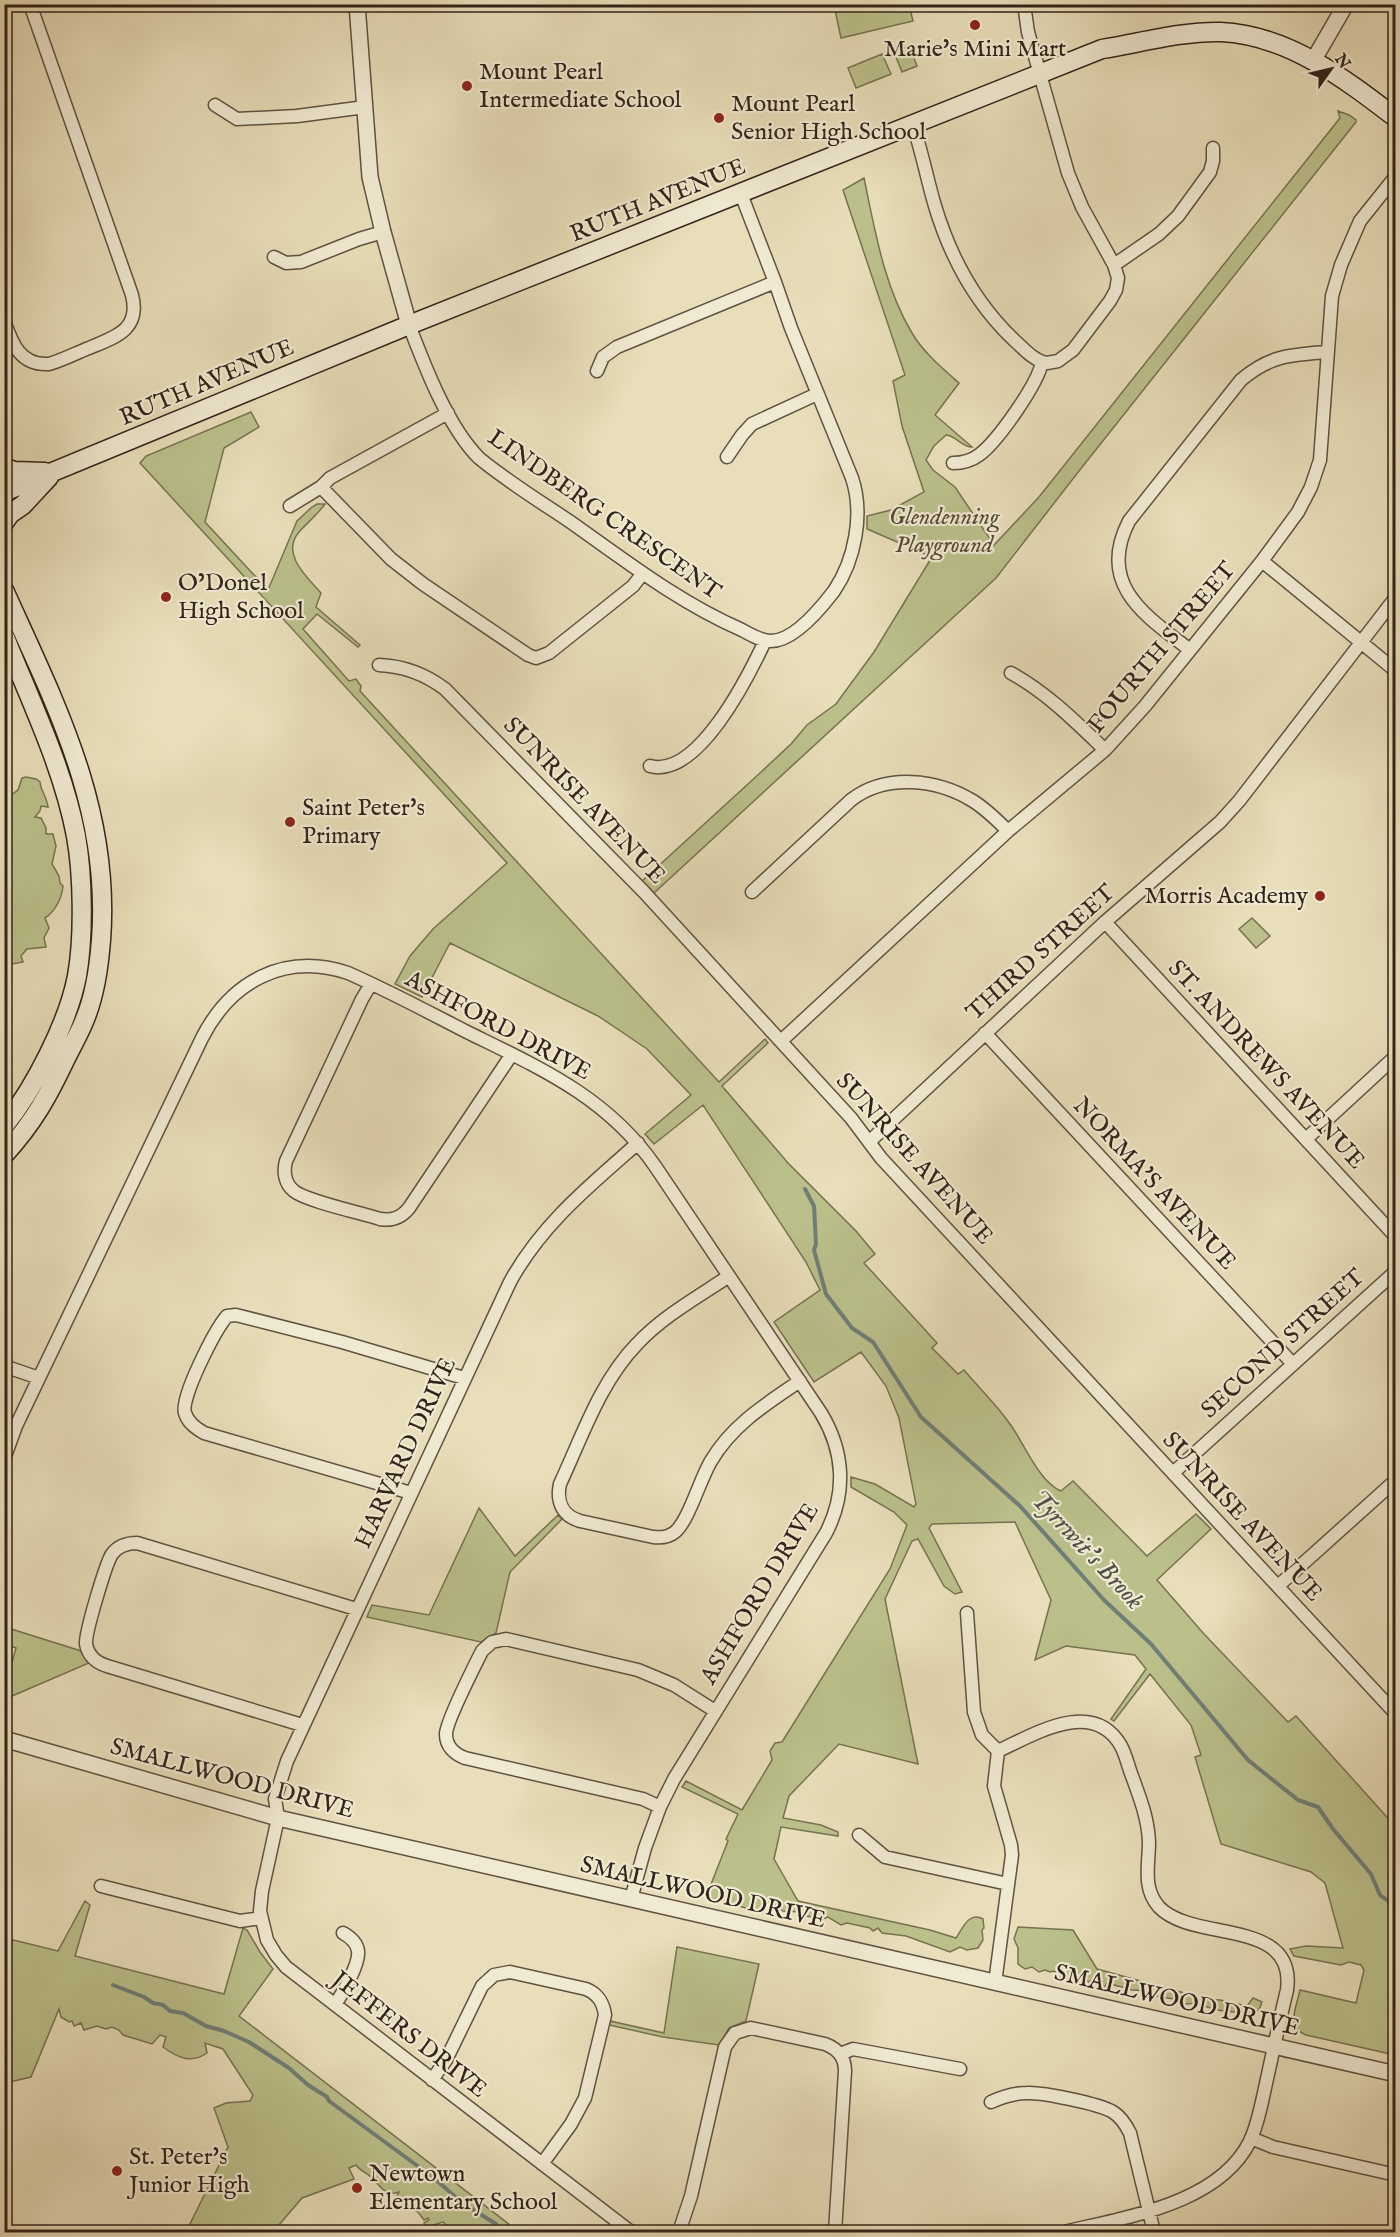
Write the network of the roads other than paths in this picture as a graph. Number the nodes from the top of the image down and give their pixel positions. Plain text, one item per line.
1 (30, 4) edge
2 (357, 4) edge
3 (1024, 4) edge
4 (1346, 4) edge
5 (1313, 60) junction
6 (1040, 74) junction
7 (215, 105) dead end
8 (365, 107) junction
9 (1395, 118) edge
10 (913, 125) junction
11 (1213, 148) dead end
12 (1395, 176) edge
13 (741, 194) junction
14 (383, 232) junction
15 (274, 257) dead end
16 (1114, 265) junction
17 (775, 282) junction
18 (4, 321) edge
19 (409, 325) junction
20 (1328, 352) junction
21 (1042, 362) junction
22 (597, 371) dead end
23 (817, 394) junction
24 (448, 413) junction
25 (727, 457) dead end
26 (953, 463) dead end
27 (4, 467) edge
28 (53, 472) junction
29 (321, 487) junction
30 (4, 492) edge
31 (290, 506) dead end
32 (4, 523) edge
33 (1262, 561) junction
34 (644, 573) junction
35 (4, 590) edge
36 (1395, 597) edge
37 (4, 635) edge
38 (765, 641) junction
39 (1360, 642) junction
40 (1190, 650) junction
41 (379, 665) dead end
42 (1395, 671) edge
43 (1011, 673) dead end
44 (1104, 750) junction
45 (650, 766) dead end
46 (1008, 831) junction
47 (752, 892) dead end
48 (1105, 922) junction
49 (371, 984) junction
50 (985, 1033) junction
51 (781, 1041) junction
52 (512, 1054) junction
53 (1395, 1056) edge
54 (4, 1126) edge
55 (1305, 1139) junction
56 (869, 1142) junction
57 (638, 1143) junction
58 (4, 1155) edge
59 (1395, 1237) edge
60 (1395, 1271) edge
61 (729, 1276) junction
62 (1293, 1364) junction
63 (4, 1366) edge
64 (39, 1378) junction
65 (464, 1378) junction
66 (800, 1381) junction
67 (4, 1459) edge
68 (1173, 1473) junction
69 (1395, 1480) edge
70 (411, 1493) junction
71 (1278, 1586) junction
72 (356, 1609) junction
73 (966, 1613) dead end
74 (715, 1711) junction
75 (1395, 1714) edge
76 (302, 1725) junction
77 (4, 1739) edge
78 (998, 1751) junction
79 (660, 1807) junction
80 (278, 1818) junction
81 (859, 1835) dead end
82 (1008, 1884) junction
83 (101, 1886) dead end
84 (631, 1899) junction
85 (261, 1918) junction
86 (344, 1933) dead end
87 (995, 1983) junction
88 (335, 2004) junction
89 (1274, 2046) junction
90 (840, 2054) junction
91 (960, 2069) dead end
92 (1395, 2074) edge
93 (432, 2080) junction
94 (991, 2102) dead end
95 (1251, 2138) junction
96 (542, 2164) junction
97 (1395, 2175) edge
98 (1148, 2211) junction
99 (631, 2232) edge
100 (679, 2232) edge
101 (835, 2232) edge
102 (1064, 2232) edge
103 (1154, 2232) edge

1 - 18 street
2 - 8 street
3 - 6 street
4 - 5 street
5 - 6 main road, RUTH AVENUE
5 - 9 main road, RUTH AVENUE
6 - 10 main road, RUTH AVENUE
6 - 16 street
7 - 8 street
8 - 14 street
10 - 13 main road, RUTH AVENUE
10 - 21 street
11 - 16 street
12 - 20 street, FOURTH STREET
13 - 17 street
13 - 19 main road, RUTH AVENUE
14 - 15 street
14 - 19 street
16 - 21 street
17 - 22 street
17 - 23 street
19 - 24 street, LINDBERG CRESCENT
19 - 28 main road, RUTH AVENUE
20 - 33 street, FOURTH STREET
20 - 40 street
21 - 26 street
23 - 25 street
23 - 38 street
24 - 29 street
24 - 34 street, LINDBERG CRESCENT
27 - 28 main road
28 - 30 main road, RUTH AVENUE
28 - 32 main road
29 - 31 street
29 - 34 street
33 - 39 street
33 - 40 street, FOURTH STREET
34 - 38 street, LINDBERG CRESCENT
35 - 58 main road
36 - 39 street, THIRD STREET
37 - 54 main road
38 - 45 street
39 - 42 street
39 - 48 street, THIRD STREET
40 - 44 street, FOURTH STREET
41 - 51 street, SUNRISE AVENUE
43 - 44 street
44 - 46 street, FOURTH STREET
46 - 47 street
46 - 51 street, FOURTH STREET
48 - 50 street, THIRD STREET
48 - 55 street, ST. ANDREWS AVENUE
49 - 52 street, ASHFORD DRIVE
49 - 52 street
49 - 64 street, ASHFORD DRIVE
50 - 56 street, THIRD STREET
50 - 62 street, NORMA'S AVENUE
51 - 56 street, SUNRISE AVENUE
52 - 57 street, ASHFORD DRIVE
53 - 55 street
55 - 59 street, ST. ANDREWS AVENUE
56 - 68 street, SUNRISE AVENUE
57 - 61 street, ASHFORD DRIVE
57 - 65 street, HARVARD DRIVE
60 - 62 street, SECOND STREET
61 - 66 street, ASHFORD DRIVE
61 - 66 street
62 - 68 street, SECOND STREET
63 - 64 street
64 - 67 street, ASHFORD DRIVE
65 - 70 street, HARVARD DRIVE
65 - 70 street
66 - 74 street, ASHFORD DRIVE
68 - 71 street, SUNRISE AVENUE
69 - 71 street
70 - 72 street, HARVARD DRIVE
71 - 75 street, SUNRISE AVENUE
72 - 76 street, HARVARD DRIVE
72 - 76 street
73 - 78 street
74 - 79 street, ASHFORD DRIVE
74 - 79 street
76 - 80 street, HARVARD DRIVE
77 - 80 street, SMALLWOOD DRIVE
78 - 82 street
78 - 89 street
79 - 84 street, ASHFORD DRIVE
80 - 84 street, SMALLWOOD DRIVE
80 - 85 street, JEFFERS DRIVE
81 - 82 street
82 - 87 street
83 - 85 street
84 - 87 street, SMALLWOOD DRIVE
85 - 88 street, JEFFERS DRIVE
86 - 88 street
87 - 89 street, SMALLWOOD DRIVE
88 - 93 street, JEFFERS DRIVE
89 - 92 street, SMALLWOOD DRIVE
89 - 95 street
90 - 91 street
90 - 100 street
90 - 101 street
93 - 96 street, JEFFERS DRIVE
93 - 96 street
94 - 98 street
95 - 97 street
95 - 98 street
96 - 99 street, JEFFERS DRIVE
98 - 102 street
98 - 103 street

